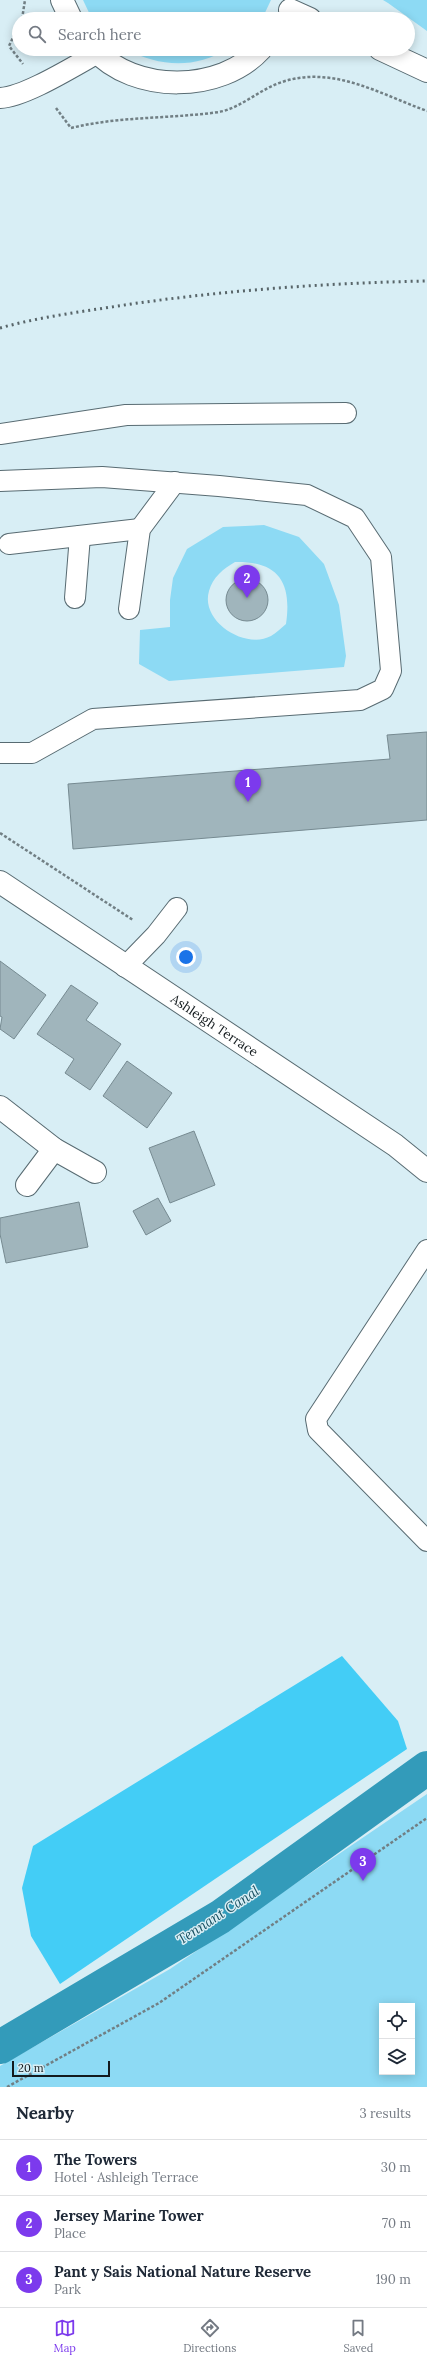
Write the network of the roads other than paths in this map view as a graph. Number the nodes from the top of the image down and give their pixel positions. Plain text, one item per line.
1 (62, 0) edge
2 (68, 12) edge
3 (87, 56) edge
4 (103, 56) edge
5 (254, 56) edge
6 (395, 56) edge
7 (427, 71) edge
8 (0, 98) edge
9 (346, 413) dead end
10 (0, 434) edge
11 (0, 481) edge
12 (175, 482) junction
13 (140, 529) junction
14 (80, 536) junction
15 (9, 544) dead end
16 (75, 598) dead end
17 (129, 609) dead end
18 (0, 753) edge
19 (0, 882) edge
20 (177, 908) dead end
21 (125, 967) junction
22 (0, 1107) edge
23 (54, 1148) junction
24 (427, 1171) edge
25 (95, 1172) dead end
26 (27, 1185) dead end
27 (427, 1250) edge
28 (427, 1541) edge

1 - 2 main road
3 - 8 lane
4 - 5 main road
6 - 7 main road
9 - 10 lane
11 - 12 lane
12 - 13 lane
12 - 18 lane
13 - 14 lane
13 - 17 lane
14 - 15 lane
14 - 16 lane
19 - 21 main road, Ashleigh Terrace
20 - 21 lane
21 - 24 main road, Ashleigh Terrace
22 - 23 main road
23 - 25 main road
23 - 26 main road
27 - 28 lane

